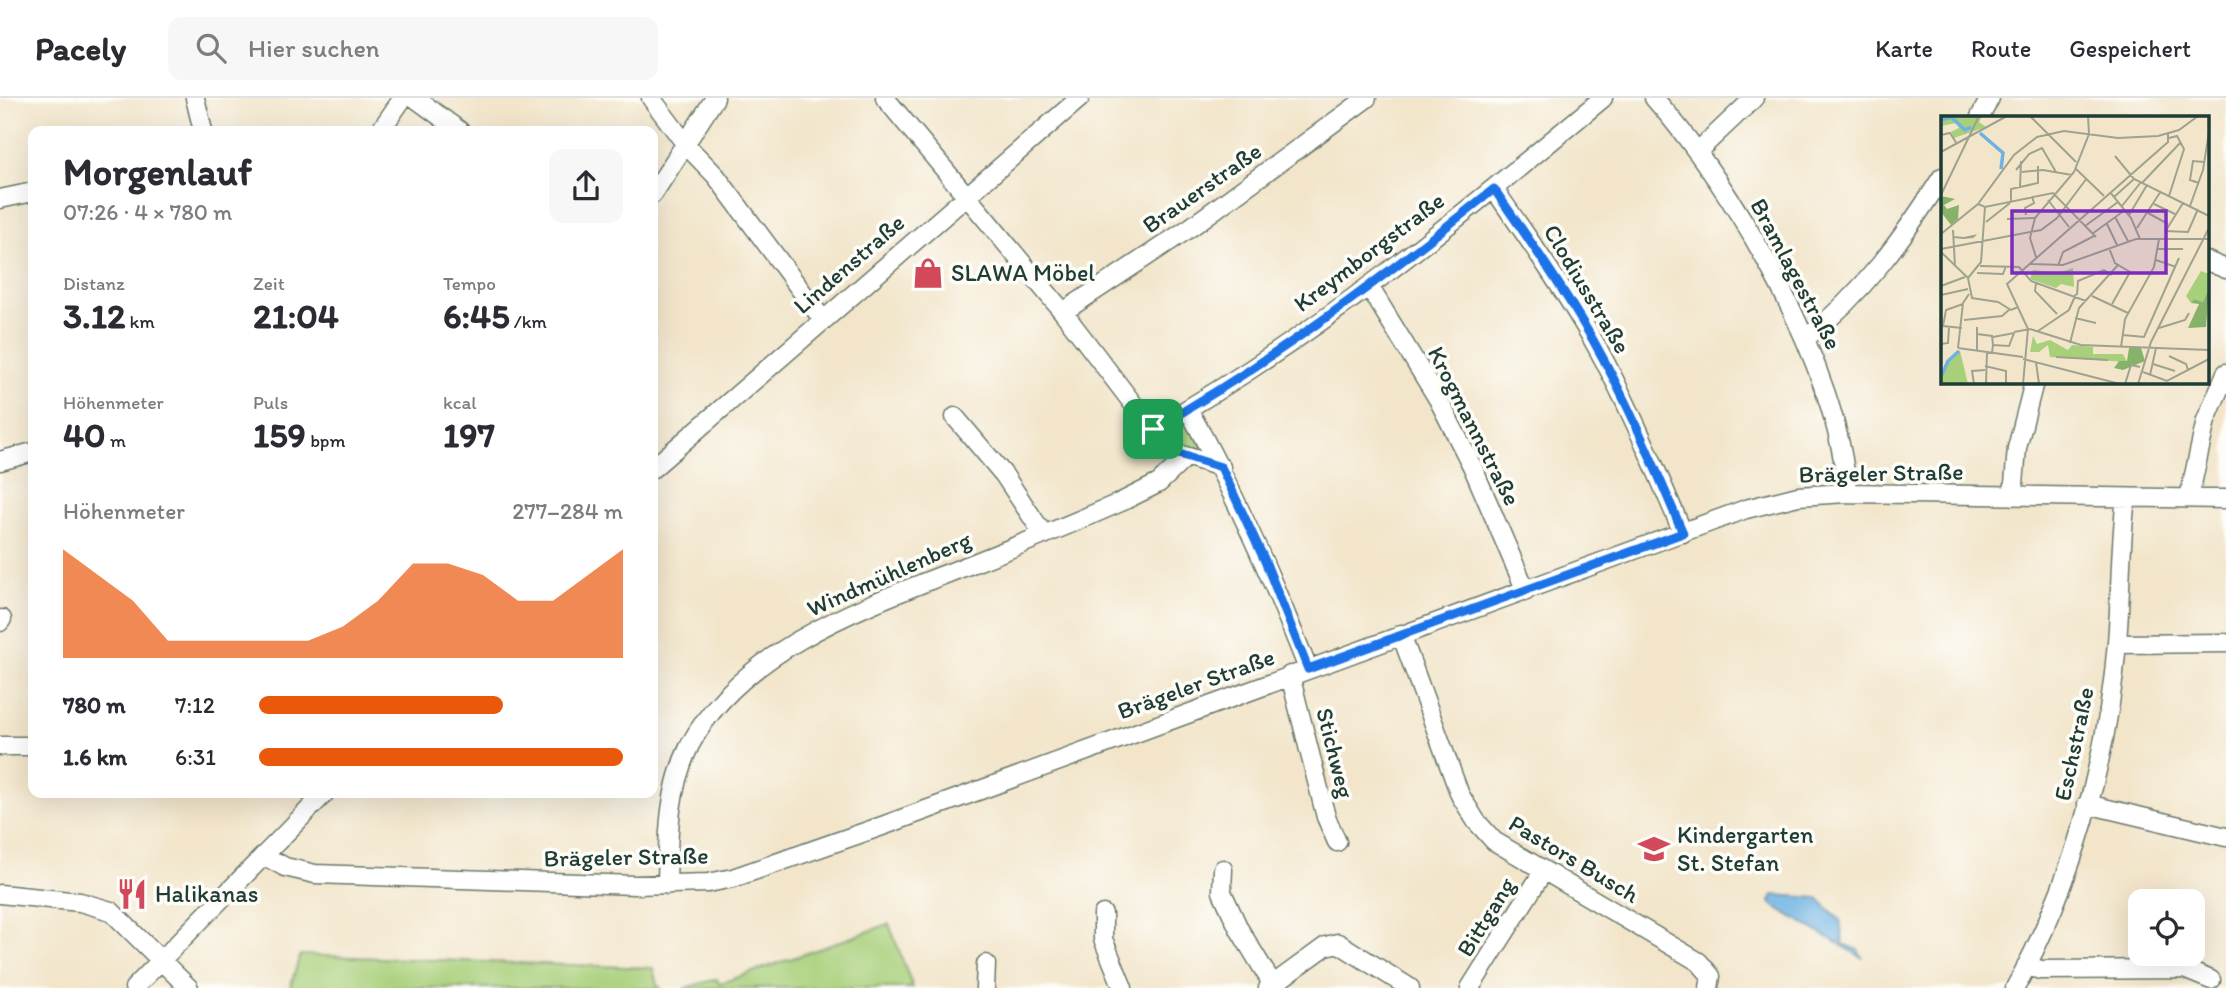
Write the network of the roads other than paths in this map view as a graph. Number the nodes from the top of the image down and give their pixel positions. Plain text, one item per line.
1 (195, 98) edge
2 (403, 98) edge
3 (415, 98) edge
4 (651, 98) edge
5 (716, 98) edge
6 (885, 98) edge
7 (1080, 98) edge
8 (1367, 98) edge
9 (1602, 98) edge
10 (1654, 98) edge
11 (1754, 98) edge
12 (1990, 98) edge
13 (1981, 116) edge
14 (202, 126) edge
15 (383, 126) edge
16 (453, 126) edge
17 (687, 146) junction
18 (1697, 152) junction
19 (1941, 178) edge
20 (658, 187) edge
21 (1494, 189) junction
22 (28, 193) edge
23 (965, 195) junction
24 (0, 199) edge
25 (2208, 261) edge
26 (2226, 270) edge
27 (1370, 288) junction
28 (1063, 312) junction
29 (823, 320) junction
30 (1805, 339) junction
31 (2224, 382) edge
32 (2034, 383) edge
33 (1188, 409) junction
34 (955, 417) dead end
35 (1153, 429) junction
36 (28, 453) edge
37 (1185, 457) junction
38 (0, 461) edge
39 (658, 464) edge
40 (1221, 467) junction
41 (1847, 493) junction
42 (2013, 496) junction
43 (2126, 498) junction
44 (2189, 498) junction
45 (2226, 499) edge
46 (1683, 533) junction
47 (1044, 535) junction
48 (1526, 591) junction
49 (1401, 634) junction
50 (2226, 643) edge
51 (2117, 644) junction
52 (1308, 669) junction
53 (1290, 675) junction
54 (0, 746) edge
55 (28, 746) edge
56 (320, 798) edge
57 (2087, 804) junction
58 (2226, 837) edge
59 (1337, 842) dead end
60 (265, 856) junction
61 (1223, 869) dead end
62 (1543, 872) junction
63 (667, 885) junction
64 (0, 894) edge
65 (1103, 914) dead end
66 (162, 960) junction
67 (986, 964) dead end
68 (2026, 967) junction
69 (2211, 980) dead end
70 (1710, 982) edge
71 (1271, 986) edge
72 (134, 988) edge
73 (189, 988) edge
74 (985, 988) edge
75 (1122, 988) edge
76 (1410, 988) edge
77 (1470, 988) edge
78 (2015, 988) edge

1 - 14 street
2 - 15 street
3 - 16 street
4 - 17 street
5 - 17 street
6 - 23 street
7 - 23 street, Lindenstraße
8 - 28 street, Brauerstraße
9 - 21 street, Kreymborgstraße
10 - 18 street, Bramlagestraße
11 - 18 street
12 - 13 street
17 - 20 street
17 - 29 street
18 - 30 street, Bramlagestraße
19 - 30 street
21 - 27 street, Kreymborgstraße
21 - 46 street, Clodiusstraße
22 - 24 street
23 - 28 street
23 - 29 street, Lindenstraße
25 - 26 street
27 - 33 street, Kreymborgstraße
27 - 48 street, Krogmannstraße
28 - 35 street
29 - 39 street, Lindenstraße
30 - 41 street, Bramlagestraße
31 - 44 street
32 - 42 street
33 - 35 street, Kreymborgstraße
33 - 40 street
34 - 47 street
35 - 37 street
36 - 38 street
37 - 40 street
37 - 47 street, Windmühlenberg
40 - 52 street
41 - 42 street, Brägeler Straße
41 - 46 street, Brägeler Straße
42 - 43 street, Brägeler Straße
43 - 44 street, Brägeler Straße
43 - 51 street, Eschstraße
44 - 45 street, Brägeler Straße
46 - 48 street, Brägeler Straße
47 - 63 street, Windmühlenberg
48 - 49 street, Brägeler Straße
49 - 52 street, Brägeler Straße
49 - 62 street, Pastors Busch
50 - 51 street
51 - 57 street, Eschstraße
52 - 53 street, Brägeler Straße
53 - 59 street, Stichweg
53 - 63 street, Brägeler Straße
54 - 55 street
56 - 60 street
57 - 58 street
57 - 68 street, Eschstraße
60 - 63 street, Brägeler Straße
60 - 66 street
61 - 71 street
62 - 70 street, Pastors Busch
62 - 77 street, Bittgang
64 - 66 street
65 - 75 street
66 - 72 street
66 - 73 street
67 - 74 street
68 - 69 street
68 - 78 street, Eschstraße
71 - 76 street

